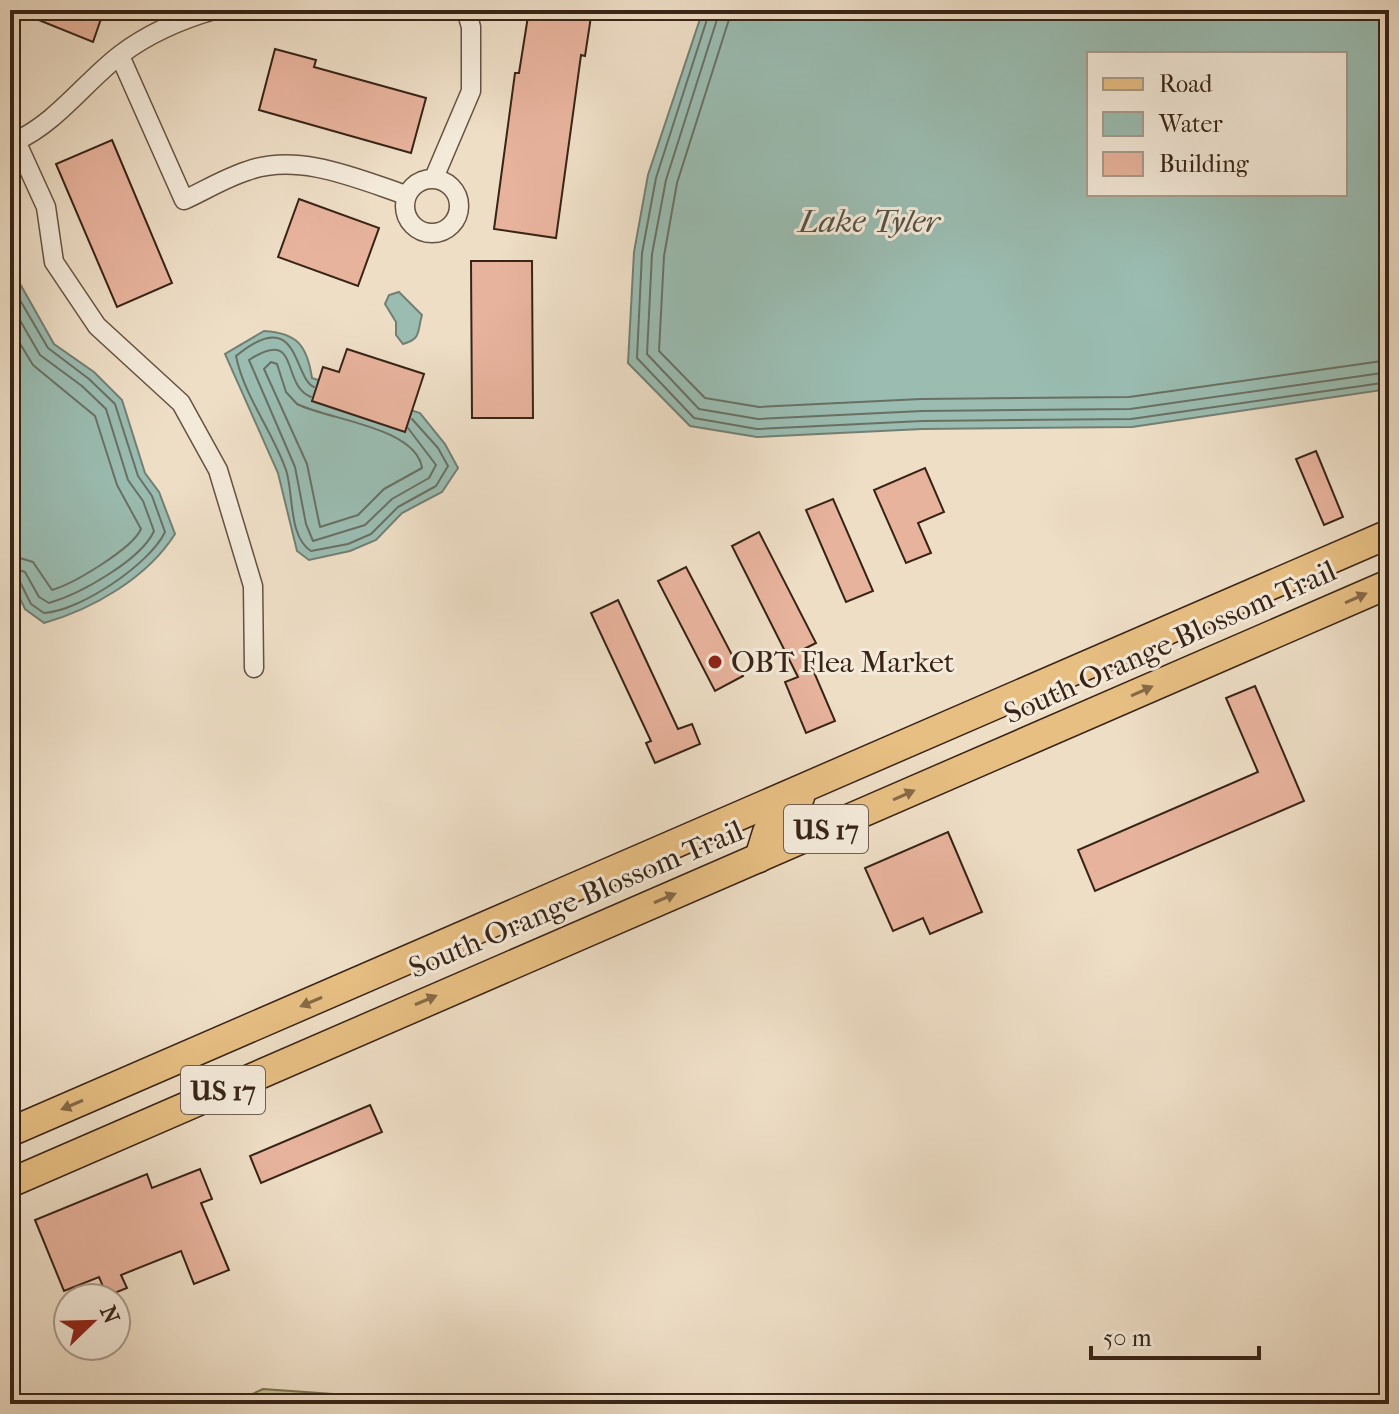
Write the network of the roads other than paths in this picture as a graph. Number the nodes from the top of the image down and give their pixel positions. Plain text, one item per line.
1 (214, 10) edge
2 (466, 10) edge
3 (120, 56) junction
4 (13, 142) edge
5 (434, 178) junction
6 (406, 195) junction
7 (1389, 534) edge
8 (1389, 584) edge
9 (254, 668) dead end
10 (819, 781) junction
11 (759, 858) junction
12 (390, 968) junction
13 (329, 1043) junction
14 (10, 1132) edge
15 (10, 1183) edge

1 - 3 street
2 - 5 street
3 - 4 street
3 - 6 street
4 - 9 street
5 - 6 street
5 - 6 street
7 - 10 main road, South Orange Blossom Trail / US 17
11 -> 8 main road, South Orange Blossom Trail / US 17
10 - 11 main road
10 - 12 main road, South Orange Blossom Trail / US 17
13 -> 11 main road, South Orange Blossom Trail / US 17
12 - 13 main road
12 -> 14 main road, South Orange Blossom Trail / US 17
13 - 15 main road, South Orange Blossom Trail / US 17

